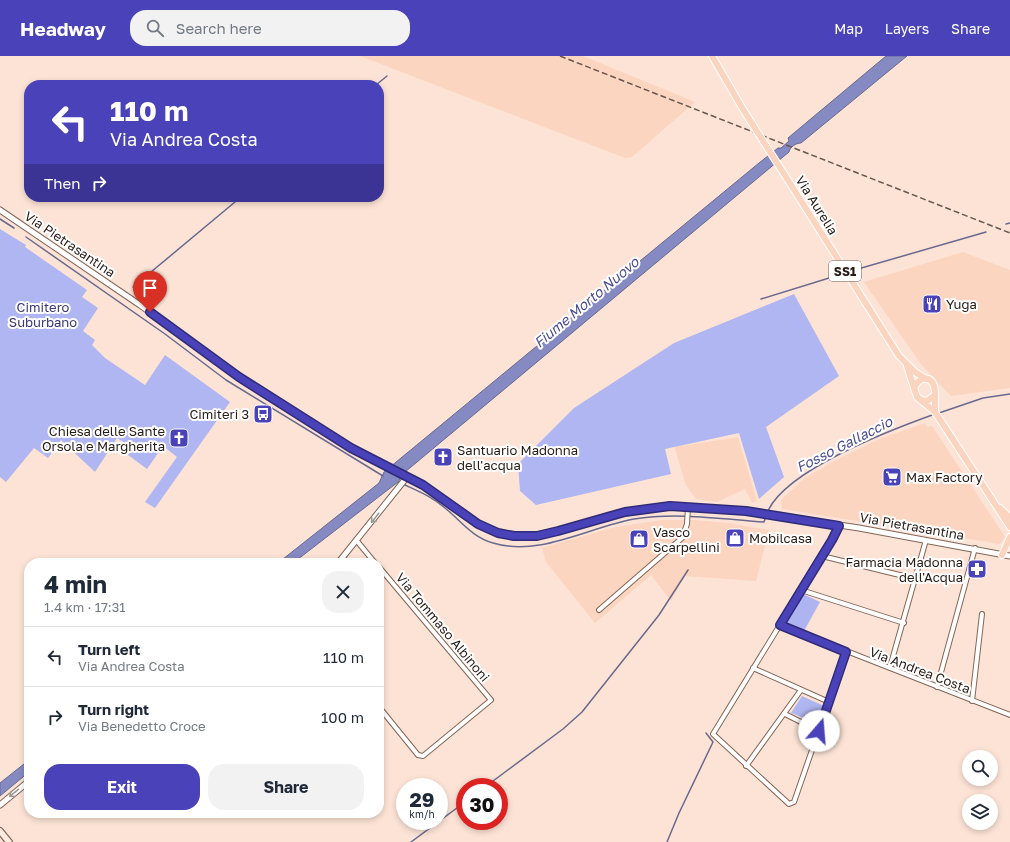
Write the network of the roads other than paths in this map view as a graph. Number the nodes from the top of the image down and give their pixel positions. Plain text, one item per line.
1 (712, 56) edge
2 (0, 210) edge
3 (906, 365) junction
4 (926, 379) junction
5 (914, 388) junction
6 (935, 395) junction
7 (918, 398) junction
8 (935, 412) junction
9 (405, 478) junction
10 (688, 507) junction
11 (1007, 519) edge
12 (839, 526) junction
13 (1010, 526) edge
14 (1010, 536) edge
15 (926, 540) junction
16 (357, 541) junction
17 (975, 548) junction
18 (1002, 554) junction
19 (822, 556) junction
20 (1010, 556) edge
21 (342, 558) edge
22 (371, 558) edge
23 (384, 573) edge
24 (916, 579) junction
25 (801, 590) junction
26 (599, 610) dead end
27 (982, 614) dead end
28 (904, 623) junction
29 (780, 625) junction
30 (846, 652) junction
31 (753, 668) junction
32 (890, 668) junction
33 (937, 687) junction
34 (801, 690) junction
35 (972, 700) junction
36 (828, 702) junction
37 (384, 713) edge
38 (785, 714) junction
39 (1010, 715) edge
40 (819, 731) junction
41 (746, 766) junction
42 (24, 785) edge
43 (0, 805) edge
44 (0, 831) edge
45 (9, 842) edge

1 - 3 main road, Via Aurelia / SS1, bridge
2 - 9 street, Via Pietrasantina
3 - 4 main road, Via Aurelia / SS1
3 - 5 main road, Via Aurelia / SS1
4 - 5 main road
4 - 6 main road, SS1
5 - 7 main road, SS1
6 - 7 main road
6 - 8 main road, SS1
7 - 8 main road, SS1
8 - 11 main road, SS1
9 - 10 street, Via Pietrasantina
9 -> 16 street
10 - 12 street, Via Pietrasantina
10 - 26 street
11 - 13 main road, SS1
11 - 14 main road
12 - 15 street, Via Pietrasantina
12 - 19 street
14 - 18 main road
15 - 17 street, Via Pietrasantina
15 - 24 street
16 - 21 street
16 - 22 street
17 - 18 street, Via Pietrasantina
17 - 33 street
18 - 20 street, Via Pietrasantina
19 - 24 street
19 - 25 street
23 - 37 street, Via Tommaso Albinoni
24 - 28 street
25 - 28 street
25 - 29 street
27 - 35 street
28 - 32 street
29 - 30 street, Via Andrea Costa
29 - 31 street
30 - 32 street, Via Andrea Costa
30 - 36 street
31 - 34 street
31 - 41 street
32 - 33 street, Via Andrea Costa
33 - 35 street, Via Andrea Costa
34 - 36 street
34 - 38 street
35 - 39 street, Via Andrea Costa
36 - 40 street
38 - 40 street
38 - 41 street
40 - 41 street
42 -> 43 street
44 - 45 main road

